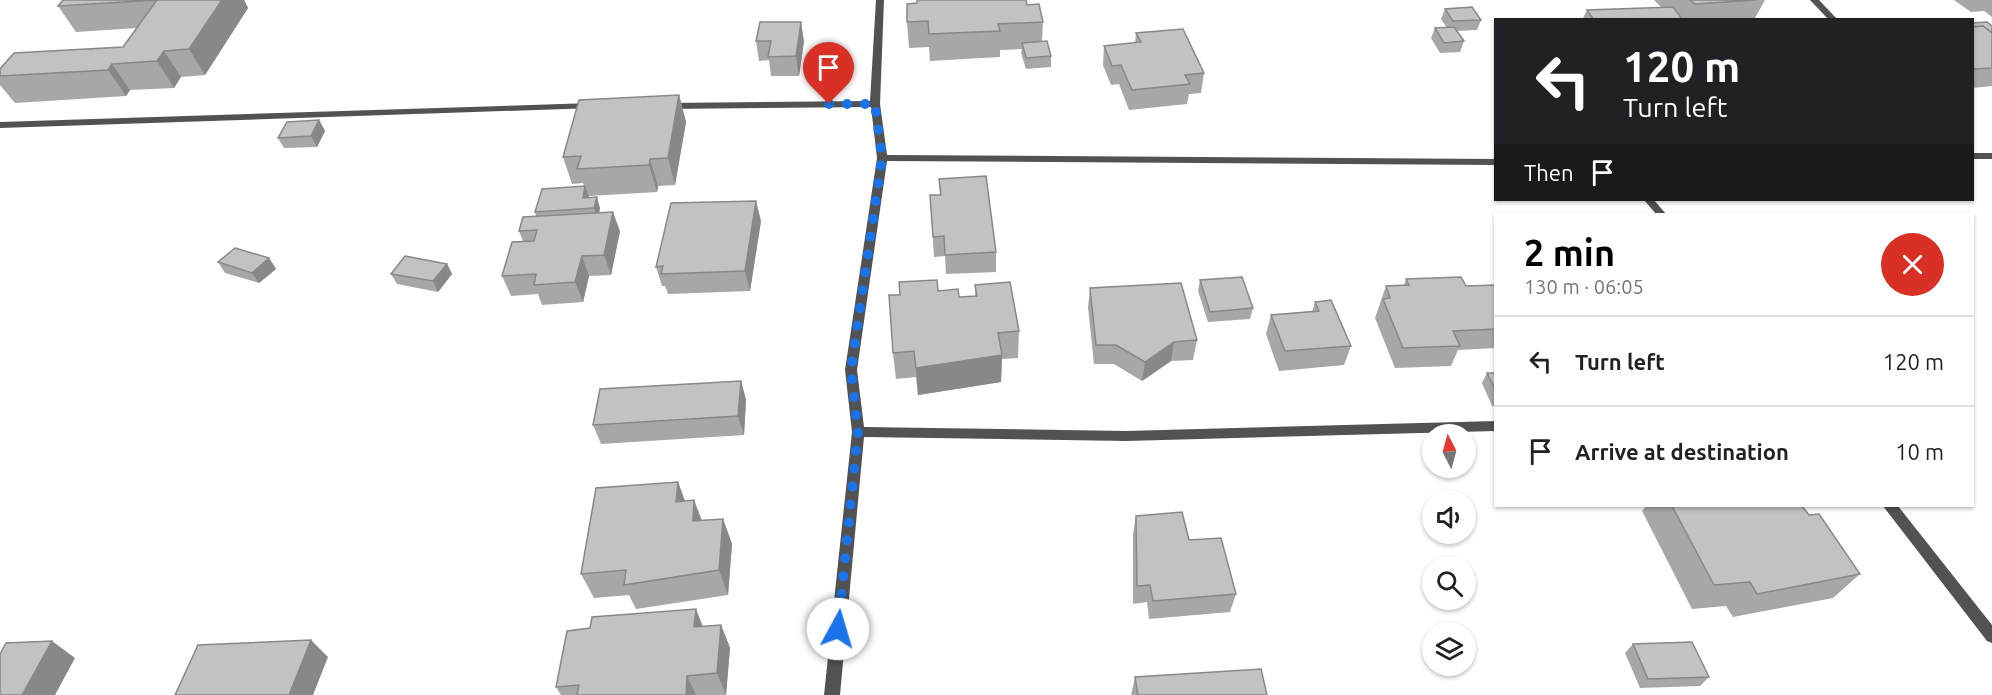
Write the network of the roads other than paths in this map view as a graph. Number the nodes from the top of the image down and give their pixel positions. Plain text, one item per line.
1 (880, 0) edge
2 (1814, 0) edge
3 (1832, 18) edge
4 (875, 104) junction
5 (602, 106) edge
6 (649, 106) edge
7 (0, 125) edge
8 (1974, 156) edge
9 (1992, 156) edge
10 (882, 158) junction
11 (1494, 162) edge
12 (1650, 201) edge
13 (1659, 213) edge
14 (1494, 426) edge
15 (858, 432) junction
16 (1891, 507) edge
17 (1992, 636) edge
18 (832, 695) edge

1 - 4 street
2 - 3 street
4 - 6 street
4 - 10 street
5 - 7 street
8 - 9 street
10 - 11 street
10 - 15 street
12 - 13 street
14 - 15 street
15 - 18 street
16 - 17 street

